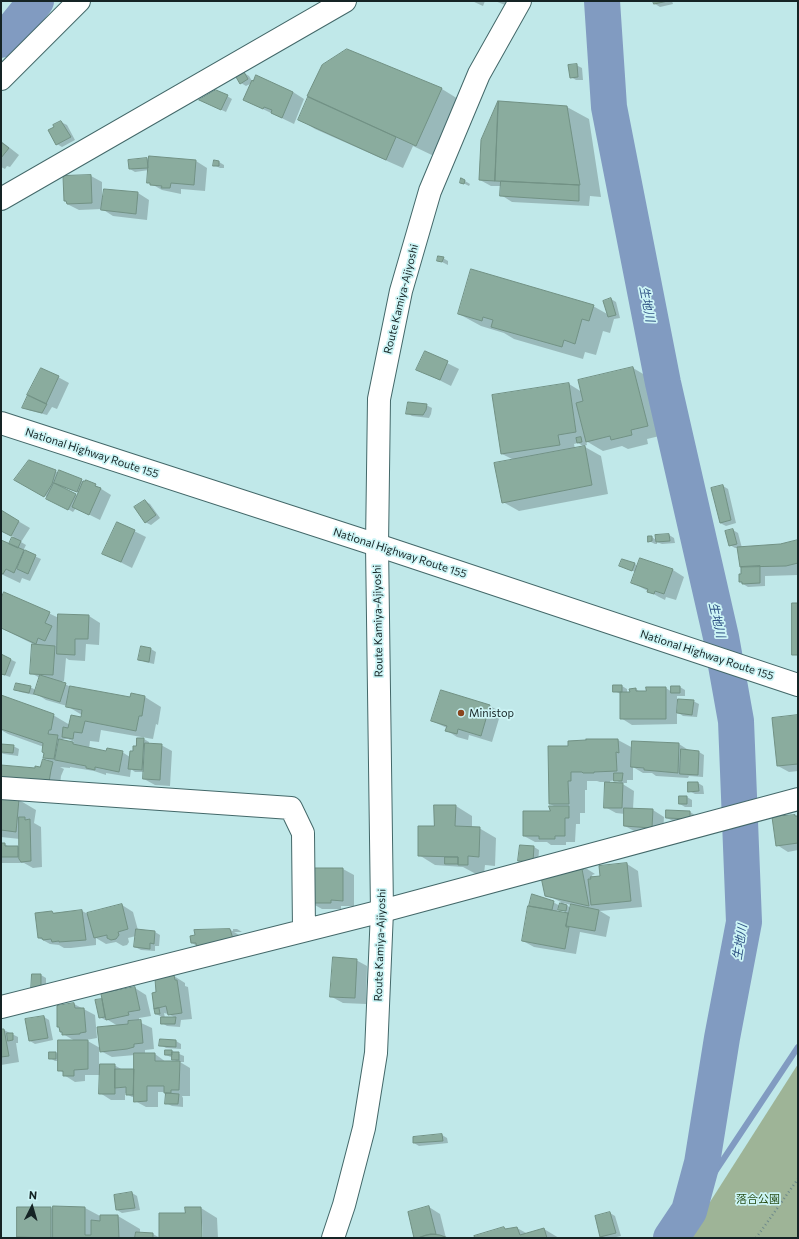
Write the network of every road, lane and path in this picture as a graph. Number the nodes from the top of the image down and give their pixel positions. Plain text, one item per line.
1 (80, 1) edge
2 (345, 1) edge
3 (520, 1) edge
4 (1, 79) edge
5 (1, 200) edge
6 (1, 423) edge
7 (377, 545) junction
8 (798, 685) edge
9 (1, 788) edge
10 (798, 799) edge
11 (382, 910) junction
12 (304, 930) junction
13 (1, 1007) edge
14 (798, 1179) edge
15 (333, 1238) edge
16 (756, 1238) edge

1 - 4 main road
2 - 5 main road
3 - 7 main road, Route Kamiya-Ajiyoshi
6 - 7 main road, National Highway Route 155
7 - 8 main road, National Highway Route 155
7 - 11 main road, Route Kamiya-Ajiyoshi
9 - 12 main road
10 - 11 main road
11 - 12 main road
11 - 15 main road, Route Kamiya-Ajiyoshi
12 - 13 main road
14 - 16 path

